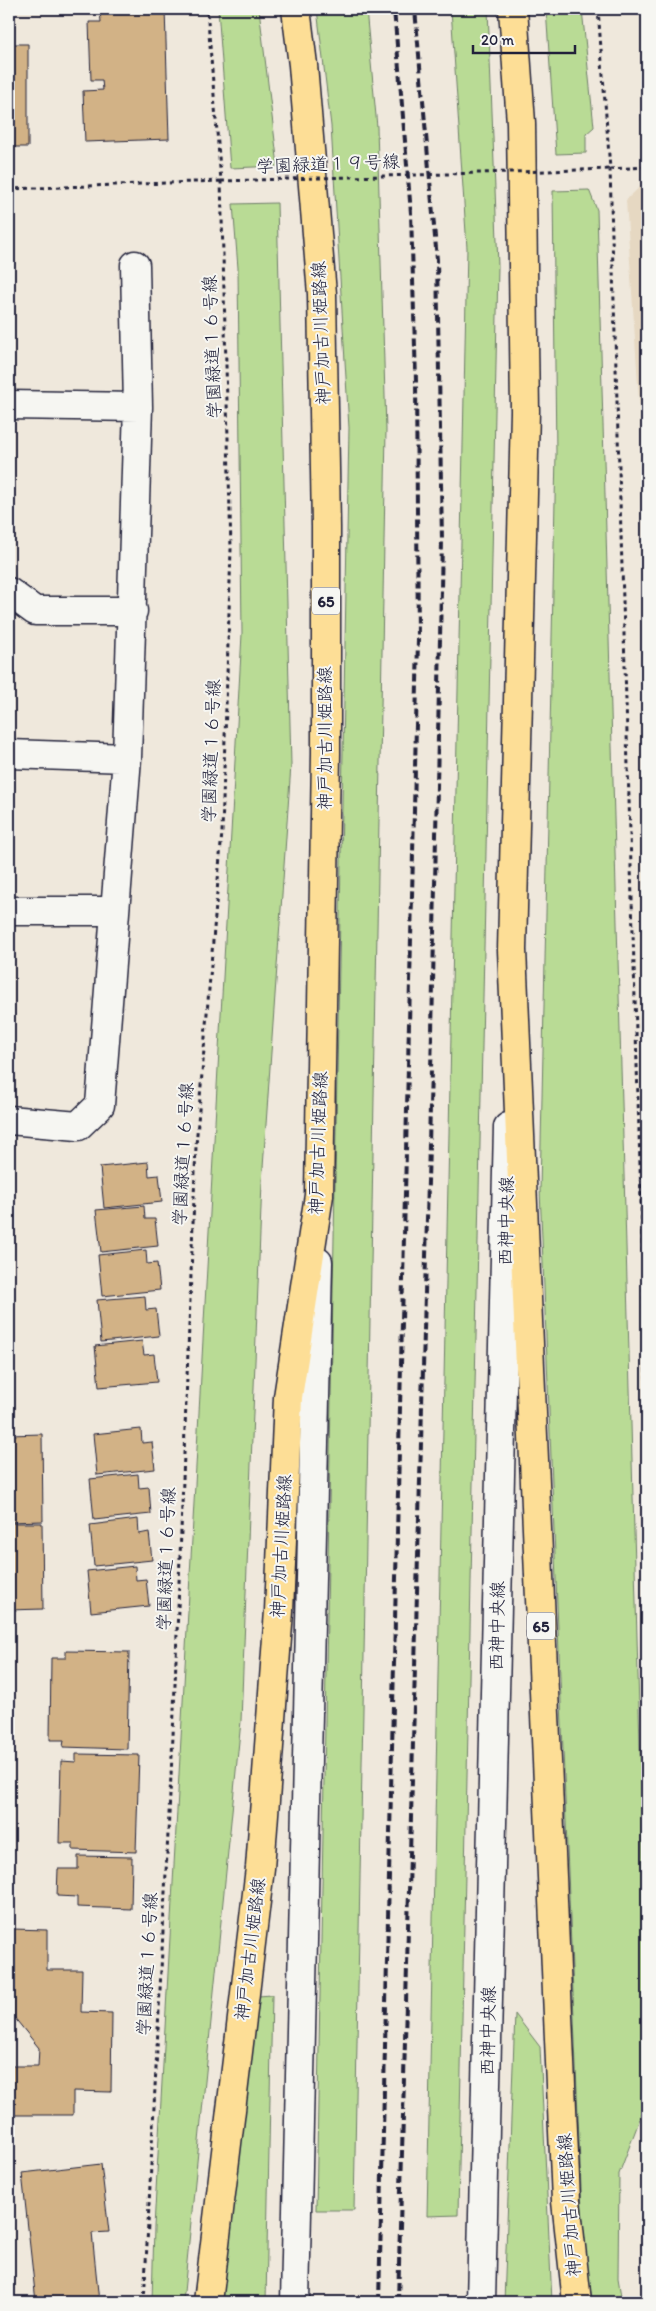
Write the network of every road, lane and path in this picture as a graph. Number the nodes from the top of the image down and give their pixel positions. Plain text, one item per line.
1 (207, 9) edge
2 (296, 9) edge
3 (513, 9) edge
4 (598, 9) edge
5 (647, 167) edge
6 (610, 169) junction
7 (221, 181) junction
8 (9, 190) edge
9 (135, 264) dead end
10 (9, 404) edge
11 (138, 407) junction
12 (9, 592) edge
13 (133, 611) junction
14 (9, 754) edge
15 (127, 758) junction
16 (9, 911) edge
17 (115, 911) junction
18 (512, 950) junction
19 (9, 1120) edge
20 (319, 1194) junction
21 (647, 1397) edge
22 (144, 2302) edge
23 (208, 2302) edge
24 (294, 2302) edge
25 (481, 2302) edge
26 (577, 2302) edge

1 - 7 path, 学園緑道１６号線
2 - 20 main road, 神戸加古川姫路線 / 65
3 - 18 main road, 神戸加古川姫路線 / 65
4 - 6 path
5 - 6 path, 学園緑道１９号線
6 - 7 path, 学園緑道１９号線, bridge
6 - 21 path
7 - 8 path, 学園緑道１９号線
7 - 22 path, 学園緑道１６号線
9 - 11 street
10 - 11 street
11 - 13 street
12 - 13 street
13 - 15 street
14 - 15 street
15 - 17 street
16 - 17 street
17 - 19 street
18 - 25 street, 西神中央線
18 - 26 main road, 神戸加古川姫路線 / 65
20 - 23 main road, 神戸加古川姫路線 / 65
20 - 24 street

